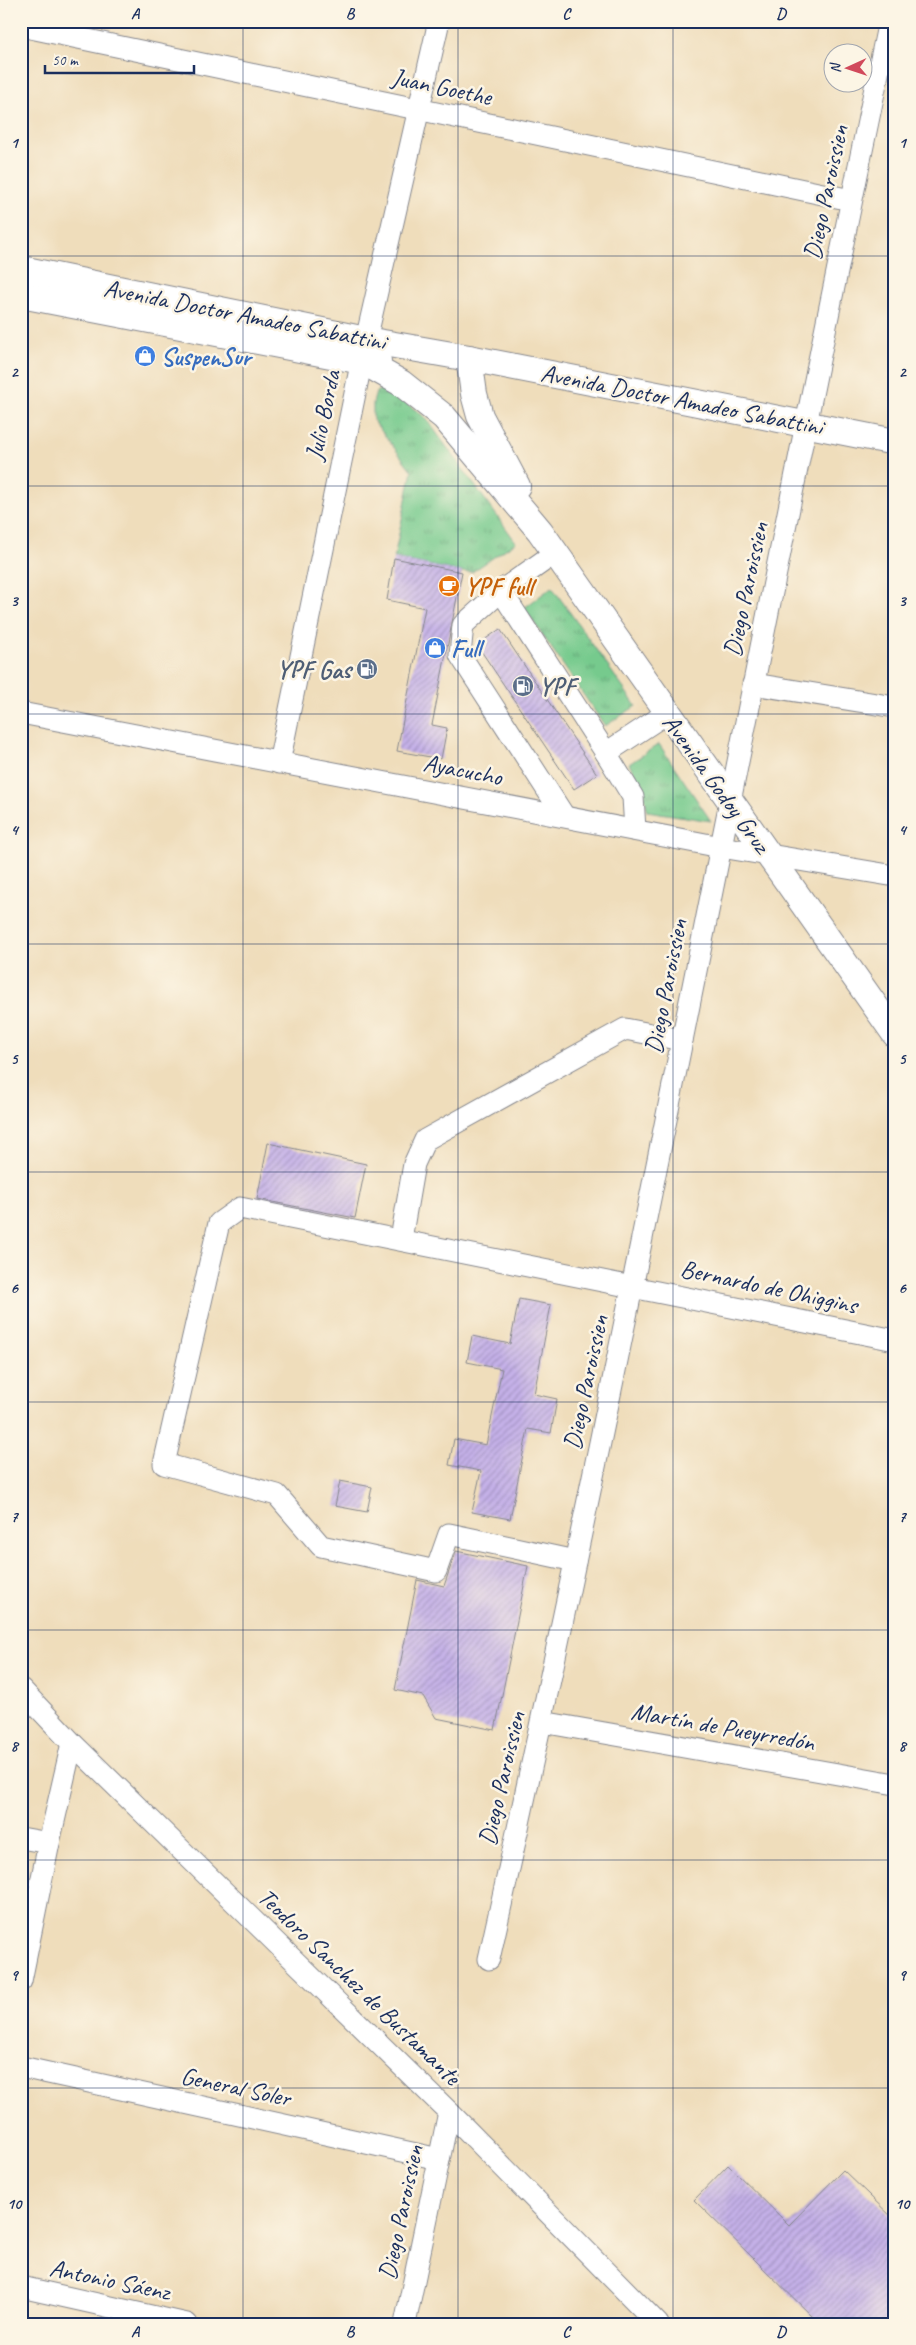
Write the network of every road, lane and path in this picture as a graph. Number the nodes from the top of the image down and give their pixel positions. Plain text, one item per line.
1 (439, 21) edge
2 (889, 21) edge
3 (21, 26) edge
4 (419, 109) junction
5 (851, 200) junction
6 (21, 268) edge
7 (21, 295) edge
8 (364, 350) junction
9 (469, 358) junction
10 (807, 424) junction
11 (895, 442) edge
12 (540, 532) junction
13 (555, 554) junction
14 (501, 590) junction
15 (753, 684) junction
16 (895, 707) edge
17 (21, 713) edge
18 (667, 713) junction
19 (606, 753) junction
20 (279, 763) junction
21 (729, 802) junction
22 (564, 816) junction
23 (635, 830) junction
24 (721, 847) junction
25 (768, 855) junction
26 (895, 876) edge
27 (895, 1034) edge
28 (682, 1040) junction
29 (401, 1240) junction
30 (633, 1286) junction
31 (895, 1340) edge
32 (576, 1561) junction
33 (21, 1690) edge
34 (542, 1722) junction
35 (72, 1743) junction
36 (895, 1784) edge
37 (21, 1838) edge
38 (49, 1844) junction
39 (489, 1960) dead end
40 (21, 1981) edge
41 (21, 2067) edge
42 (449, 2112) junction
43 (439, 2160) junction
44 (21, 2287) edge
45 (187, 2324) edge
46 (405, 2324) edge
47 (658, 2324) edge

1 - 4 street, Julio Borda
2 - 5 street, Diego Paroissien
3 - 4 street, Juan Goethe
4 - 5 street, Juan Goethe
4 - 8 street, Julio Borda
5 - 10 street, Diego Paroissien
6 - 8 main road, Avenida Doctor Amadeo Sabattini
7 - 8 main road, Avenida Doctor Amadeo Sabattini
8 - 9 main road, Avenida Doctor Amadeo Sabattini
8 - 12 main road, Avenida Godoy Gruz
8 - 20 street, Julio Borda
9 - 10 main road, Avenida Doctor Amadeo Sabattini
9 - 12 main road, Avenida Godoy Gruz
10 - 11 main road, Avenida Doctor Amadeo Sabattini
10 - 15 street, Diego Paroissien
12 - 13 main road, Avenida Godoy Gruz
13 - 14 street
13 - 18 main road, Avenida Godoy Gruz
14 - 19 street
14 - 22 street
15 - 16 street
15 - 21 street, Diego Paroissien
17 - 20 street, Ayacucho
18 - 19 street
18 - 21 main road, Avenida Godoy Gruz
19 - 23 street
20 - 22 street, Ayacucho
21 - 24 street, Diego Paroissien
21 - 25 main road, Avenida Godoy Gruz
22 - 23 street, Ayacucho
23 - 24 street, Ayacucho
24 - 25 street, Ayacucho
24 - 28 street, Diego Paroissien
25 - 26 street, Ayacucho
25 - 27 main road, Avenida Godoy Gruz
28 - 29 street
28 - 30 street, Diego Paroissien
29 - 30 street, Bernardo de Ohiggins
29 - 32 street, Bernardo de Ohiggins
30 - 31 street, Bernardo de Ohiggins
30 - 32 street, Diego Paroissien
32 - 34 street, Diego Paroissien
33 - 35 street, Teodoro Sanchez de Bustamante
34 - 36 street, Martín de Pueyrredón
34 - 39 street, Diego Paroissien
35 - 38 street
35 - 42 street, Teodoro Sanchez de Bustamante
37 - 38 street
38 - 40 street
41 - 43 street, General Soler
42 - 43 street, Diego Paroissien
42 - 47 street, Teodoro Sanchez de Bustamante
43 - 46 street, Diego Paroissien
44 - 45 street, Antonio Sáenz

